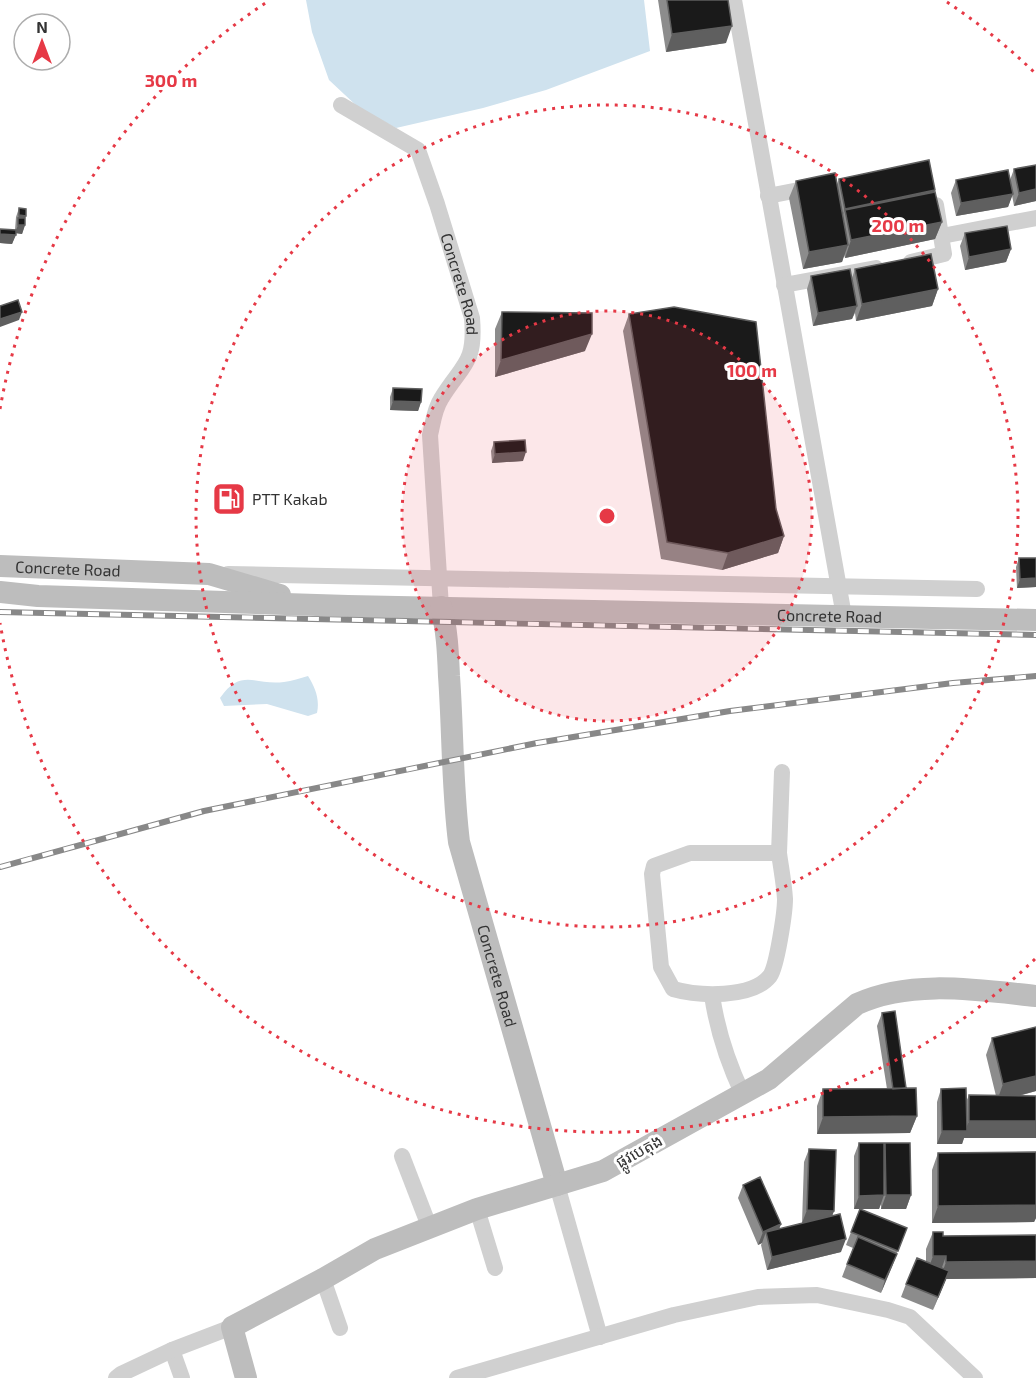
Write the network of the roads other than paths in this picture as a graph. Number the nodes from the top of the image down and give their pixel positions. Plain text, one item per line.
1 (734, 0) edge
2 (341, 105) dead end
3 (835, 183) edge
4 (934, 192) edge
5 (768, 196) junction
6 (1036, 218) edge
7 (942, 236) junction
8 (784, 285) junction
9 (0, 566) edge
10 (209, 574) junction
11 (438, 579) junction
12 (838, 586) junction
13 (977, 589) dead end
14 (0, 592) edge
15 (310, 604) junction
16 (441, 607) junction
17 (844, 616) junction
18 (1036, 620) edge
19 (782, 772) dead end
20 (779, 853) junction
21 (712, 995) junction
22 (1036, 996) edge
23 (743, 1095) junction
24 (402, 1156) dead end
25 (557, 1185) junction
26 (477, 1209) junction
27 (429, 1226) junction
28 (495, 1268) dead end
29 (324, 1279) junction
30 (232, 1327) junction
31 (340, 1328) dead end
32 (600, 1337) junction
33 (172, 1350) junction
34 (116, 1378) edge
35 (182, 1378) edge
36 (246, 1378) edge
37 (457, 1378) edge
38 (975, 1378) edge

1 - 5 street
2 - 11 street, Concrete Road
3 - 5 street
4 - 7 street
5 - 8 street
6 - 7 street
7 - 8 street
8 - 12 street
9 - 10 street, Concrete Road
10 - 11 street
10 - 15 street, Concrete Road
11 - 12 street
11 - 16 street, Concrete Road
12 - 13 street
12 - 17 street
14 - 15 street, Concrete Road
15 - 16 street, Concrete Road
16 - 17 street, Concrete Road
16 - 25 street, Concrete Road
17 - 18 street, Concrete Road
19 - 20 street
20 - 21 street
20 - 21 street
21 - 23 street
22 - 23 street, ផ្លូវបេតុង
23 - 25 street, ផ្លូវបេតុង
24 - 27 street
25 - 26 street, ផ្លូវបេតុង
25 - 32 street, Concrete Road
26 - 27 street, ផ្លូវបេតុង
26 - 28 street
27 - 29 street, ផ្លូវបេតុង
29 - 30 street, ផ្លូវបេតុង
29 - 31 street
30 - 33 street
30 - 36 street
32 - 37 street
32 - 38 street
33 - 34 street
33 - 35 street

